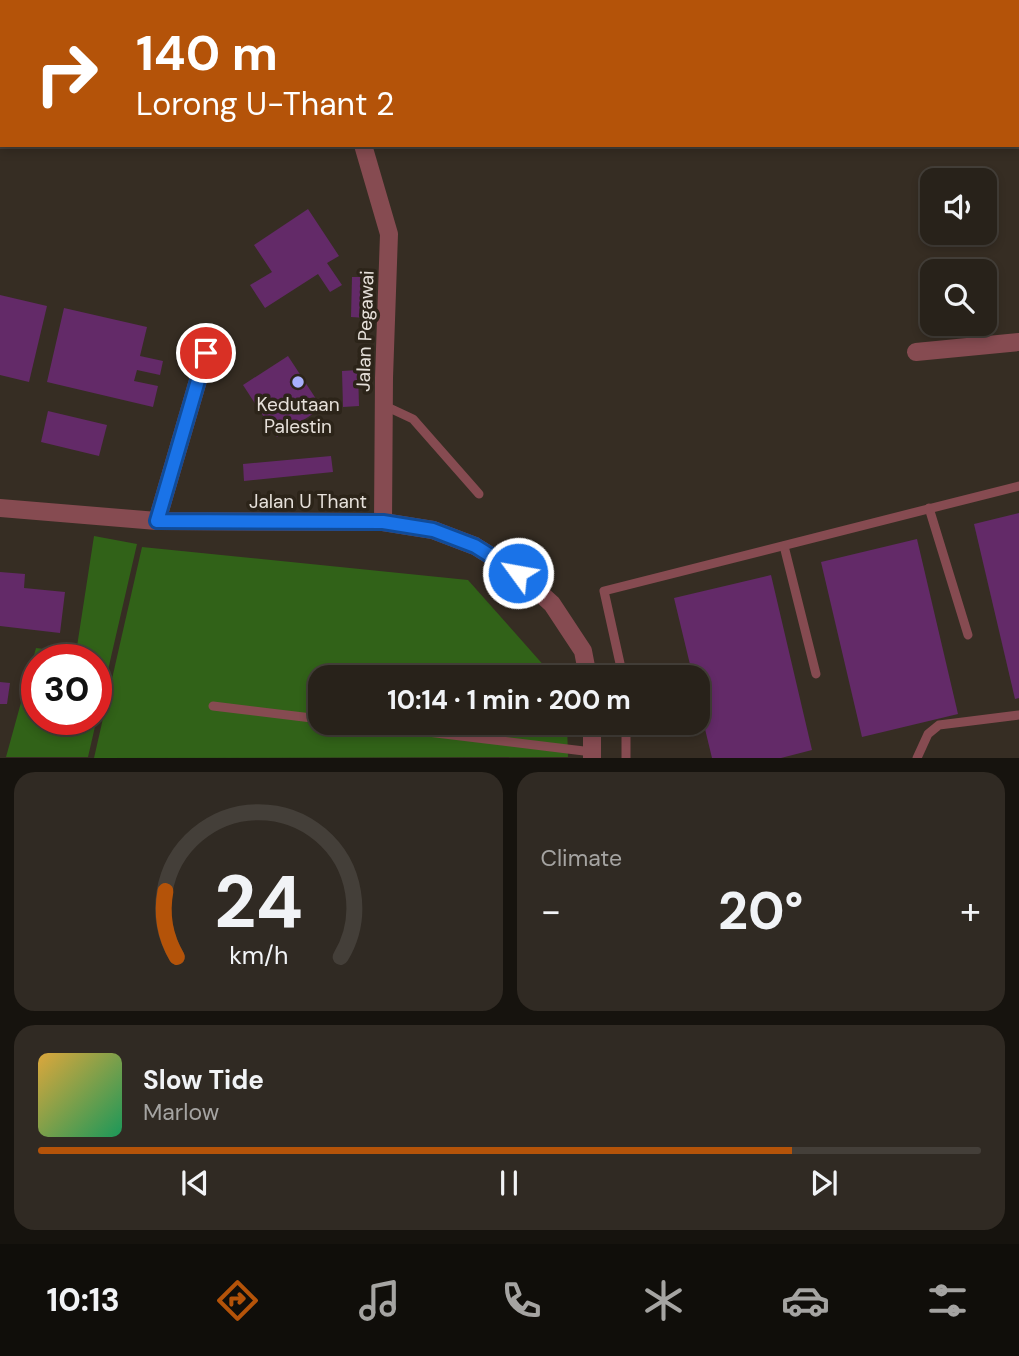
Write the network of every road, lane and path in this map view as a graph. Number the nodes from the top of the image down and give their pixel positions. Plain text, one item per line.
1 (364, 147) edge
2 (1019, 342) edge
3 (916, 352) dead end
4 (206, 353) dead end
5 (383, 405) junction
6 (1019, 486) edge
7 (480, 494) dead end
8 (0, 508) edge
9 (929, 509) junction
10 (157, 521) junction
11 (383, 522) junction
12 (784, 545) junction
13 (968, 635) dead end
14 (586, 665) edge
15 (620, 665) edge
16 (816, 674) dead end
17 (213, 706) dead end
18 (1019, 715) edge
19 (308, 718) edge
20 (443, 735) edge
21 (592, 735) edge
22 (626, 735) edge
23 (592, 755) edge
24 (626, 758) edge
25 (917, 758) edge

1 - 5 street, Jalan Pegawai
2 - 3 street
4 - 10 street
5 - 7 lane
5 - 11 street, Jalan Pegawai
6 - 9 lane
8 - 10 street, Jalan U Thant
9 - 12 lane
9 - 13 lane
10 - 11 street, Jalan U Thant
11 - 14 street, Jalan U Thant
12 - 15 lane
12 - 16 lane
17 - 19 lane
18 - 25 lane
20 - 23 lane
21 - 23 street
22 - 24 lane

